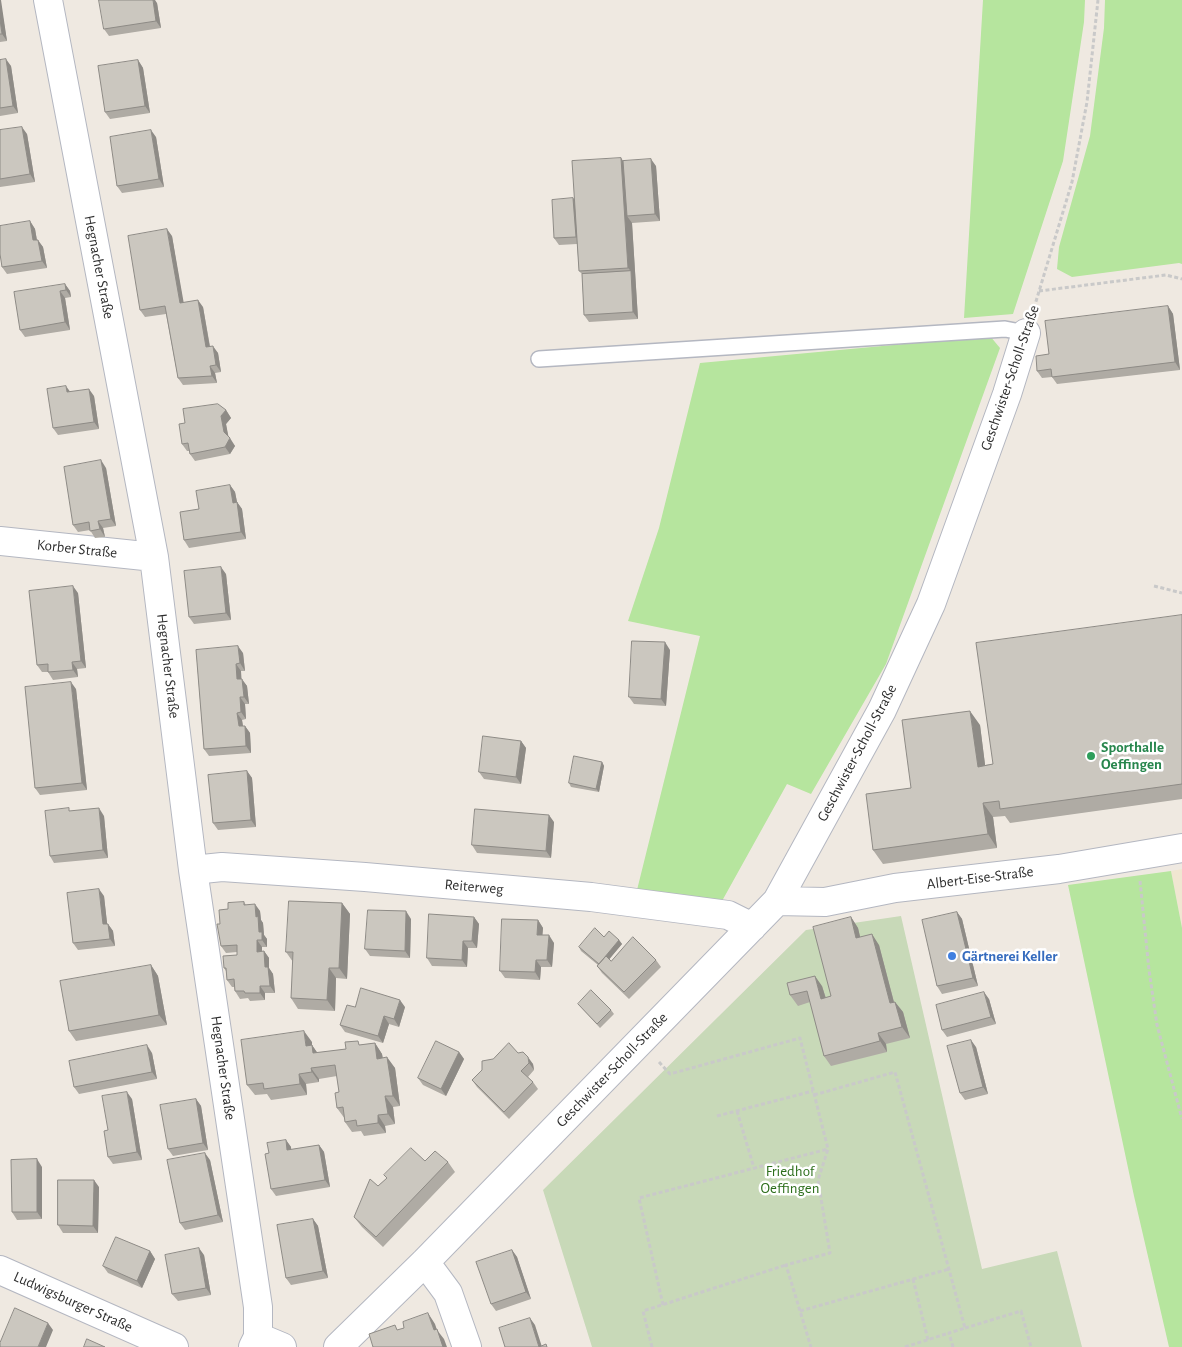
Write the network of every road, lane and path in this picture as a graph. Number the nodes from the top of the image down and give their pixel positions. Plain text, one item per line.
1 (48, 0) edge
2 (1098, 0) edge
3 (1182, 279) edge
4 (1039, 291) junction
5 (1026, 333) junction
6 (539, 359) dead end
7 (0, 541) edge
8 (154, 557) junction
9 (1154, 586) dead end
10 (1182, 593) edge
11 (1182, 848) edge
12 (1136, 856) junction
13 (193, 870) junction
14 (777, 901) junction
15 (752, 927) junction
16 (640, 1042) junction
17 (814, 1093) junction
18 (737, 1111) junction
19 (717, 1116) dead end
20 (1182, 1119) edge
21 (828, 1149) junction
22 (754, 1168) junction
23 (425, 1262) junction
24 (786, 1265) junction
25 (948, 1269) junction
26 (0, 1270) edge
27 (914, 1279) junction
28 (663, 1304) junction
29 (800, 1311) junction
30 (964, 1328) junction
31 (949, 1333) junction
32 (928, 1340) junction
33 (264, 1344) edge
34 (174, 1347) edge
35 (338, 1347) edge
36 (467, 1347) edge
37 (652, 1347) edge
38 (811, 1347) edge
39 (905, 1347) edge
40 (953, 1347) edge
41 (1031, 1347) edge

1 - 8 street, Hegnacher Straße
2 - 4 path, Geschwister-Scholl-Straße
3 - 4 path
4 - 5 path, Geschwister-Scholl-Straße
5 - 6 lane
5 - 14 street, Geschwister-Scholl-Straße
7 - 8 street, Korber Straße
8 - 13 street, Hegnacher Straße
9 - 10 path
11 - 12 street, Albert-Eise-Straße
12 - 14 street, Albert-Eise-Straße
12 - 20 path
13 - 15 street, Reiterweg
13 - 33 street, Hegnacher Straße
14 - 15 street, Geschwister-Scholl-Straße
15 - 16 street, Geschwister-Scholl-Straße
16 - 17 path
16 - 23 street, Geschwister-Scholl-Straße
17 - 18 path
17 - 21 path
17 - 25 path
18 - 19 path
18 - 22 path
21 - 22 path
21 - 24 path
22 - 28 path
23 - 35 street, Geschwister-Scholl-Straße
23 - 36 street
24 - 28 path
24 - 29 path
25 - 27 path
25 - 30 path
26 - 34 street, Ludwigsburger Straße
27 - 29 path
27 - 32 path
28 - 37 path
29 - 38 path
30 - 31 path
30 - 41 path
31 - 32 path
31 - 40 path
32 - 39 path

